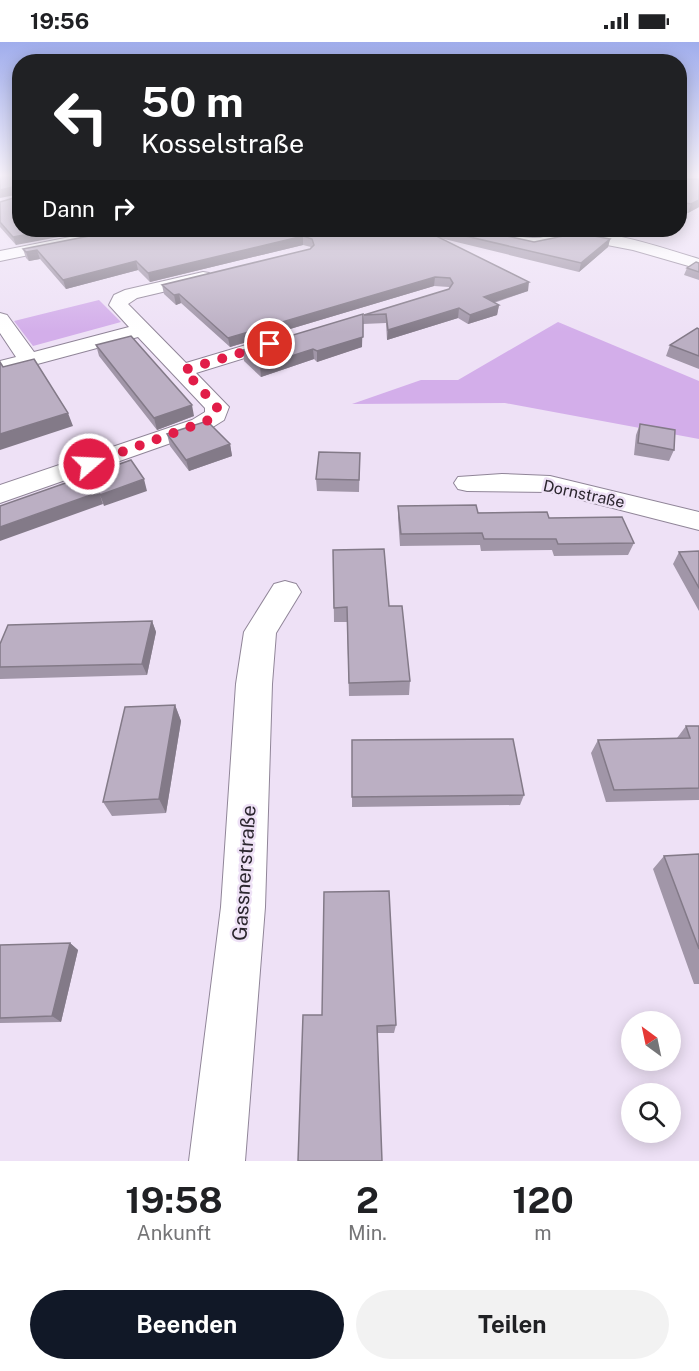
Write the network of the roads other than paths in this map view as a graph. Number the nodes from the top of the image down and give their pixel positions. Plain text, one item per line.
1 (91, 237) edge
2 (505, 237) edge
3 (554, 237) edge
4 (590, 237) edge
5 (690, 246) dead end
6 (0, 256) edge
7 (673, 256) junction
8 (699, 264) edge
9 (224, 272) edge
10 (0, 319) edge
11 (141, 330) junction
12 (307, 333) edge
13 (28, 360) junction
14 (0, 368) edge
15 (184, 370) junction
16 (467, 483) dead end
17 (0, 494) edge
18 (699, 521) edge
19 (285, 592) dead end
20 (217, 1161) edge

1 - 6 street
2 - 3 street
4 - 7 street
5 - 7 street
7 - 8 street
9 - 11 street
10 - 13 street
11 - 13 street
11 - 15 street
12 - 15 street
13 - 14 street
15 - 17 street
16 - 18 street, Dornstraße
19 - 20 street, Gassnerstraße

